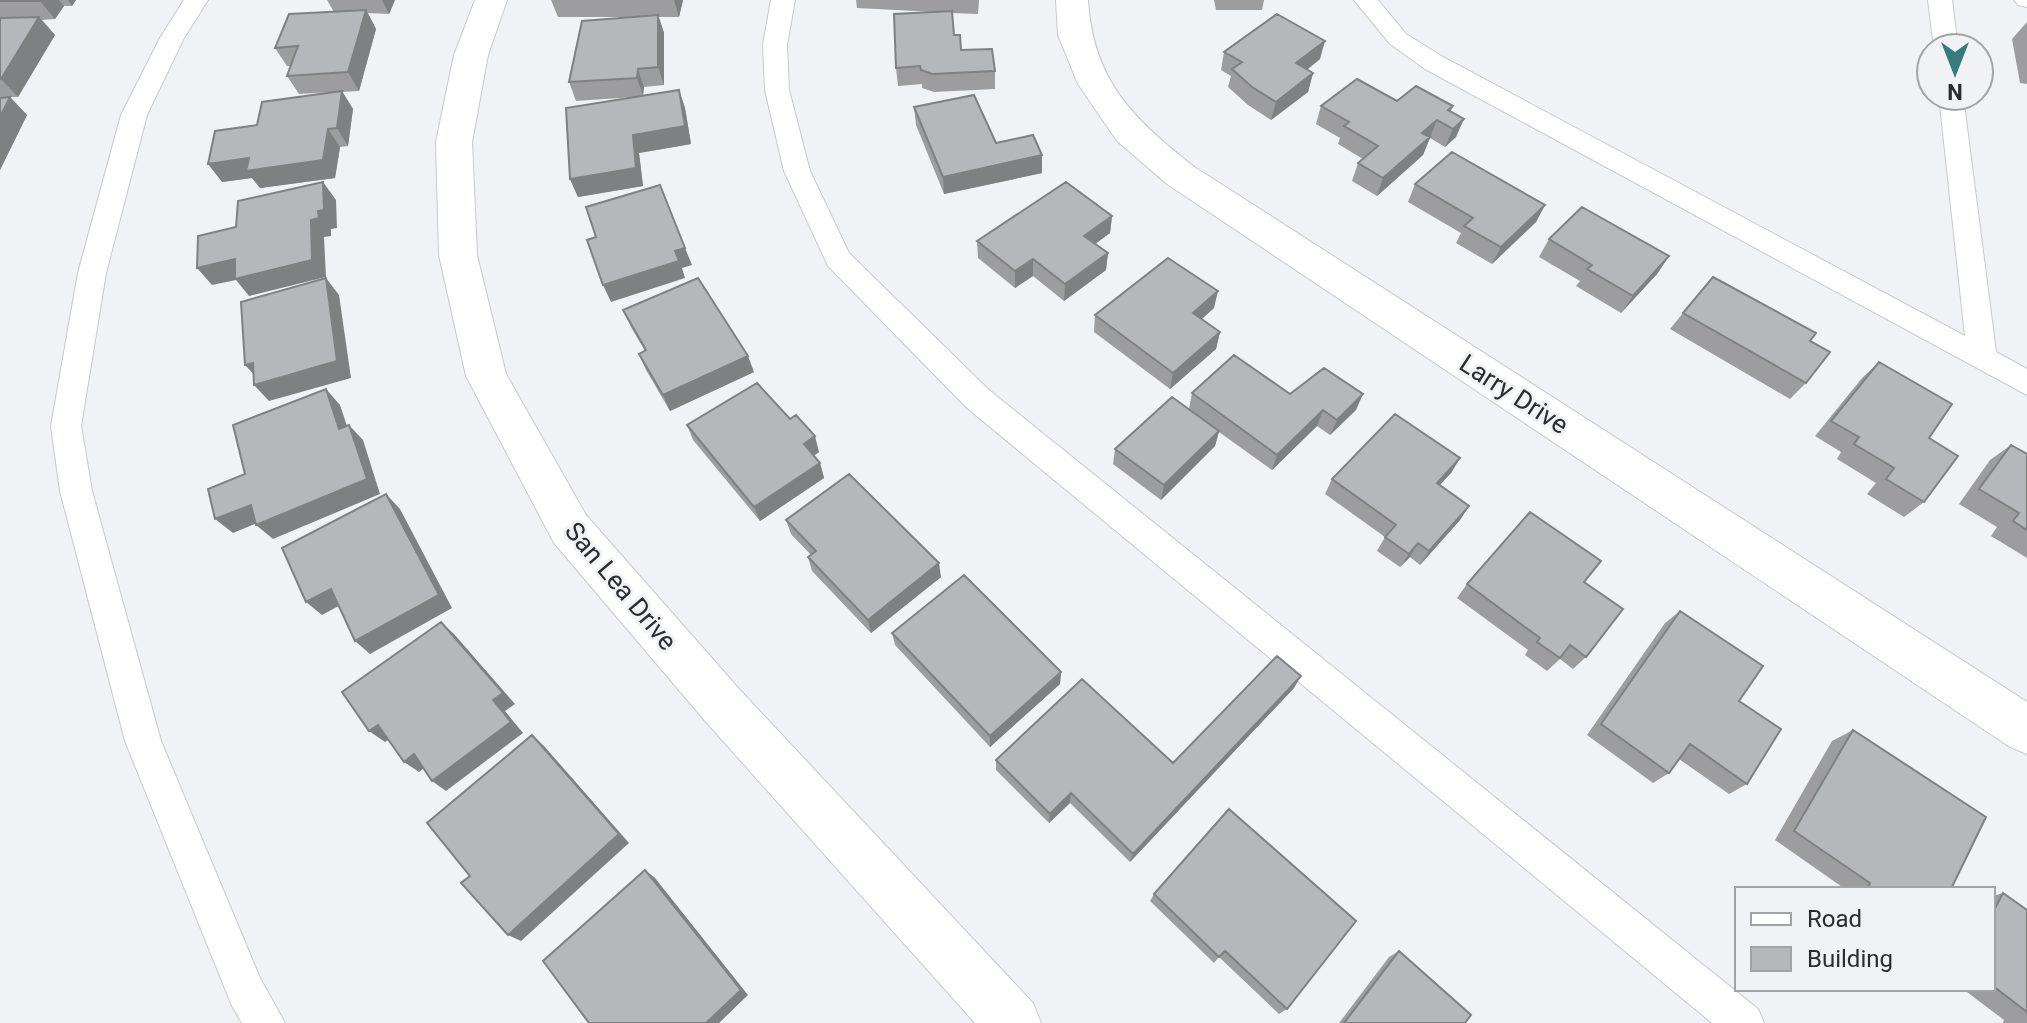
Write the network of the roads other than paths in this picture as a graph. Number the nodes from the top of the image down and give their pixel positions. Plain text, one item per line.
1 (196, 0) edge
2 (491, 0) edge
3 (783, 0) edge
4 (1072, 0) edge
5 (1366, 0) edge
6 (1940, 0) edge
7 (1944, 32) edge
8 (1953, 112) edge
9 (1982, 359) junction
10 (2027, 383) edge
11 (2027, 730) edge
12 (265, 1023) edge
13 (1013, 1023) edge
14 (1744, 1023) edge

1 - 12 lane
2 - 13 street, San Lea Drive
3 - 14 lane
4 - 11 street, Larry Drive
5 - 9 lane
6 - 7 lane
8 - 9 lane
9 - 10 lane

